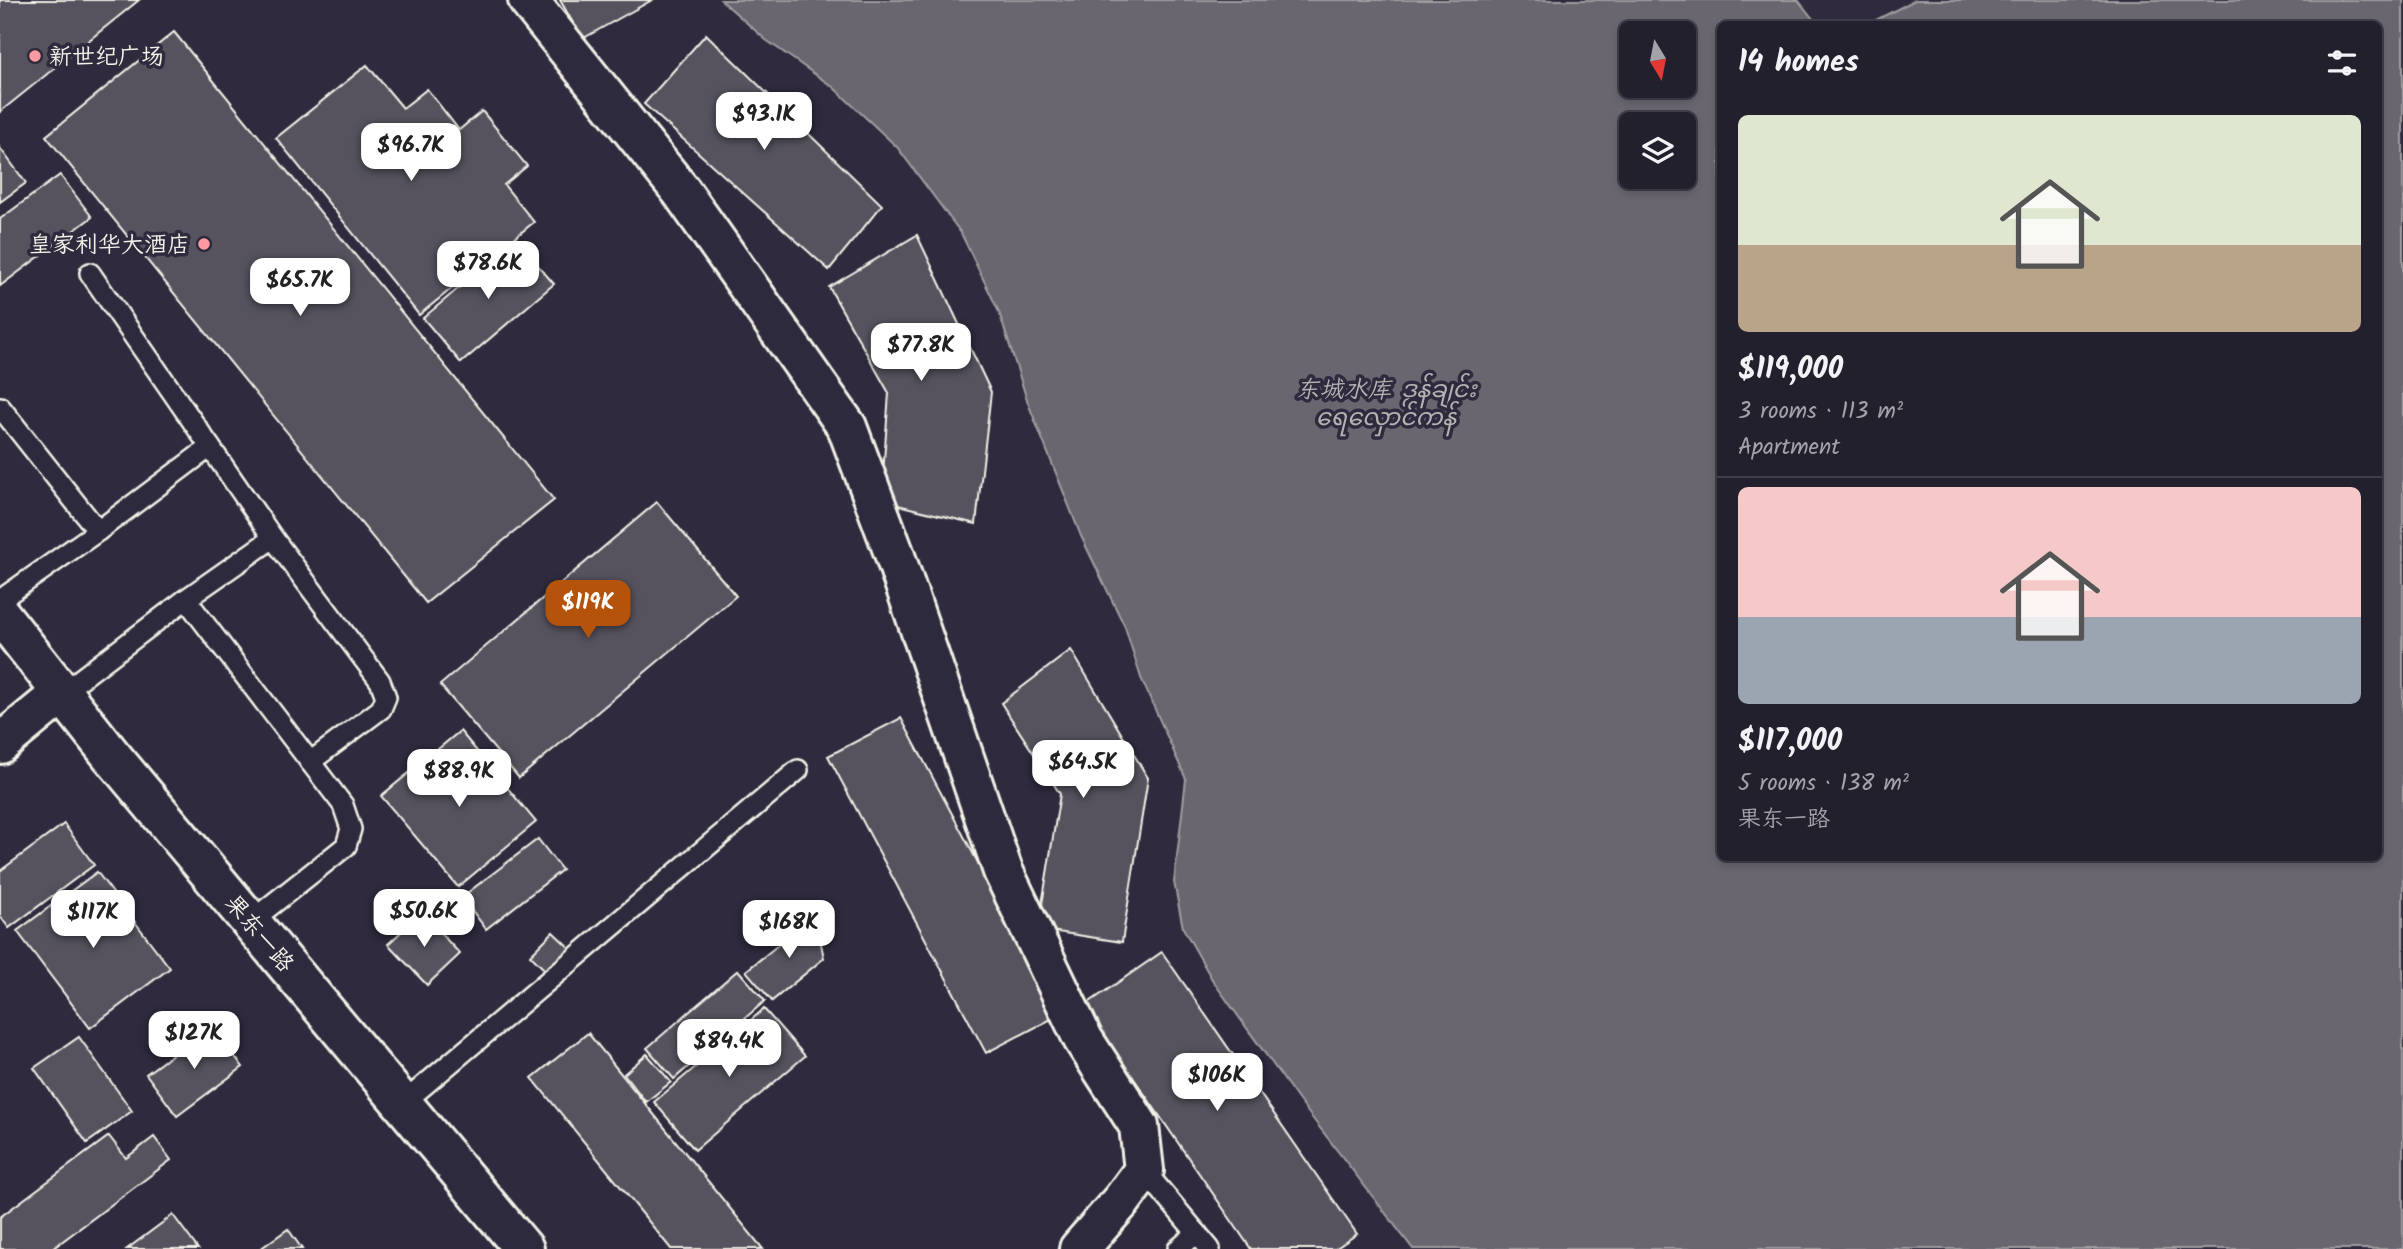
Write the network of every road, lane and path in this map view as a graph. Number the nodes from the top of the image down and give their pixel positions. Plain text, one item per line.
1 (528, 0) edge
2 (90, 273) dead end
3 (0, 407) edge
4 (210, 447) junction
5 (98, 531) junction
6 (274, 538) junction
7 (186, 599) junction
8 (0, 600) edge
9 (0, 614) edge
10 (62, 693) junction
11 (0, 744) edge
12 (310, 762) junction
13 (798, 770) dead end
14 (250, 922) junction
15 (402, 1104) junction
16 (1144, 1170) junction
17 (1197, 1233) junction
18 (524, 1249) edge
19 (1079, 1249) edge
20 (1178, 1249) edge
21 (1210, 1249) edge

1 - 16 street
2 - 4 lane
3 - 5 lane
4 - 5 lane
4 - 6 lane
5 - 8 lane
6 - 7 lane
6 - 12 lane
7 - 10 lane
7 - 12 lane
9 - 10 street, 果东一路
10 - 11 street
10 - 14 street, 果东一路
12 - 14 lane
13 - 15 lane
14 - 15 street, 果东一路
15 - 18 street, 果东一路
16 - 17 lane
16 - 19 street
17 - 20 lane
17 - 21 lane

